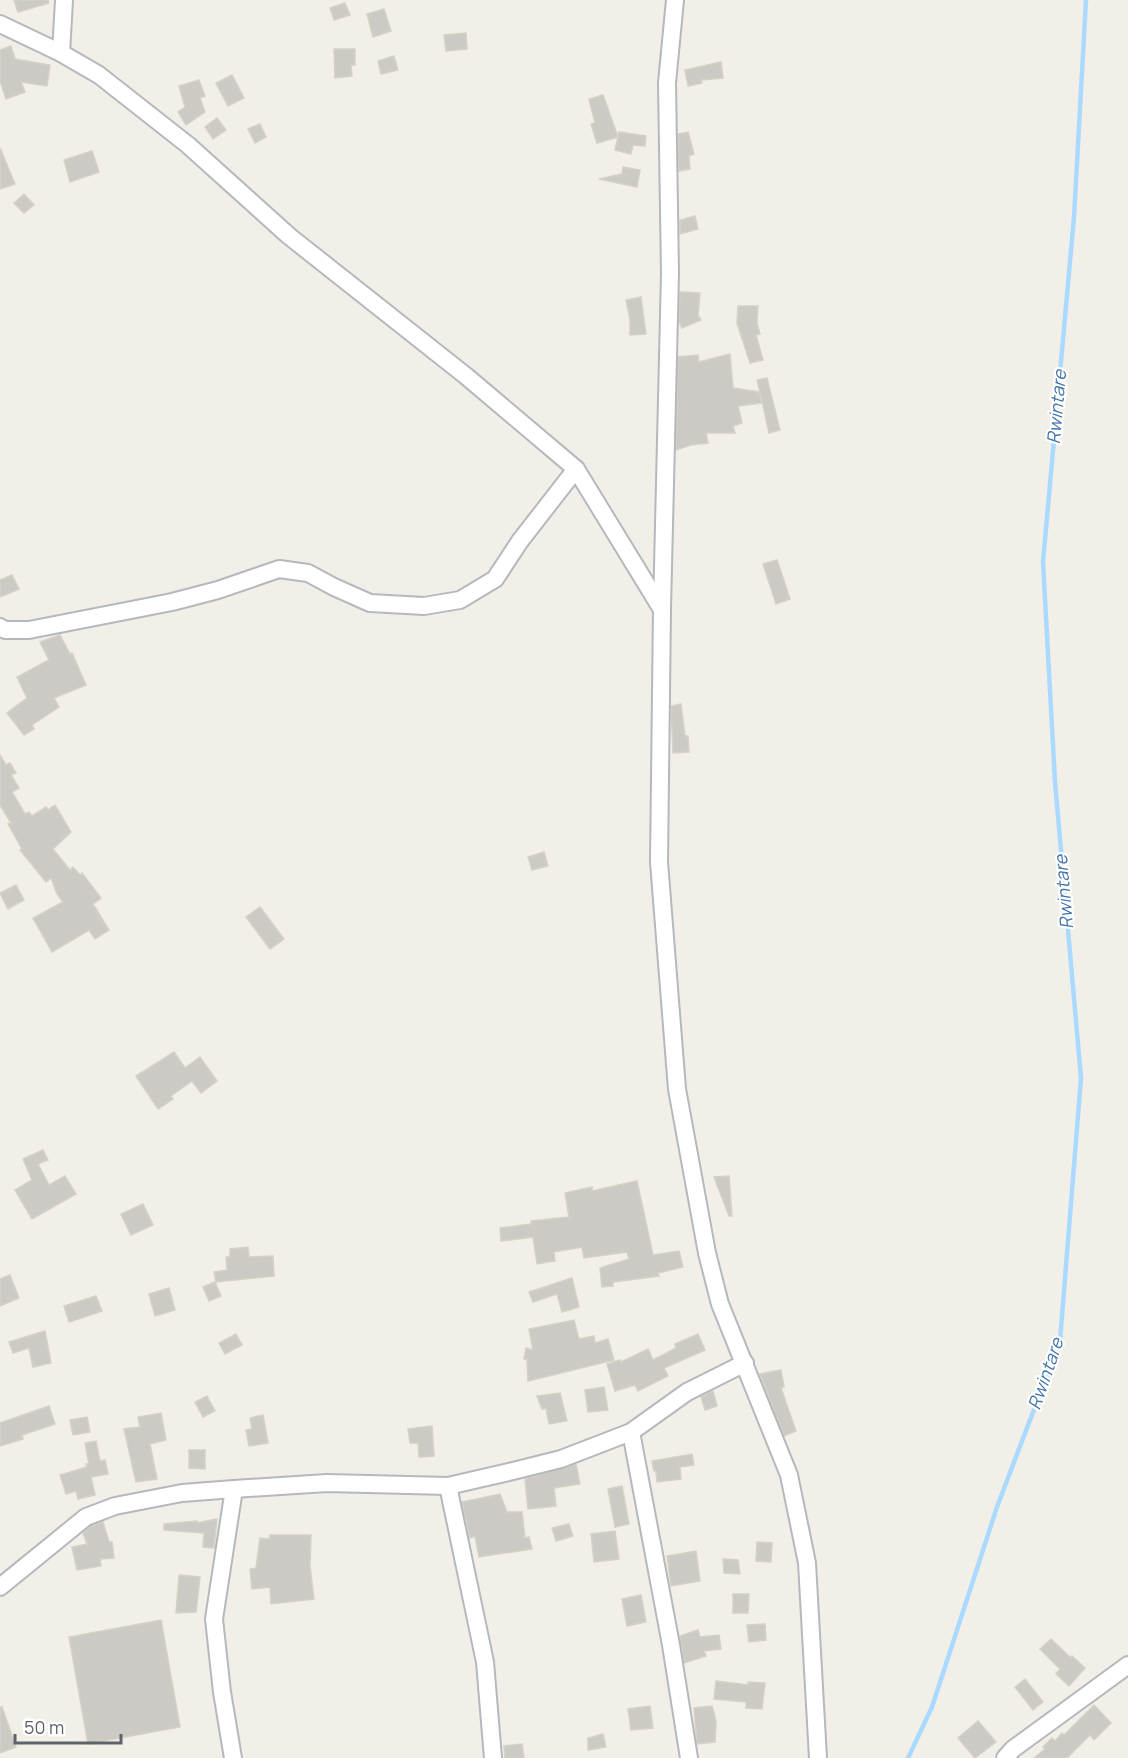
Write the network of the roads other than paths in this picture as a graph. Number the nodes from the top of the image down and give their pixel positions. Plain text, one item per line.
1 (64, 0) edge
2 (675, 0) edge
3 (4, 30) edge
4 (61, 53) junction
5 (576, 469) junction
6 (662, 609) junction
7 (0, 627) edge
8 (745, 1363) junction
9 (631, 1432) junction
10 (448, 1486) junction
11 (234, 1489) junction
12 (0, 1587) edge
13 (1128, 1665) edge
14 (233, 1758) edge
15 (494, 1758) edge
16 (689, 1758) edge
17 (818, 1758) edge
18 (1005, 1758) edge

1 - 4 street
2 - 6 street
3 - 4 street
4 - 5 street
5 - 6 street
5 - 7 street
6 - 8 street
8 - 9 street
8 - 17 street
9 - 10 street
9 - 16 street
10 - 11 street
10 - 15 street
11 - 12 street
11 - 14 street
13 - 18 street

